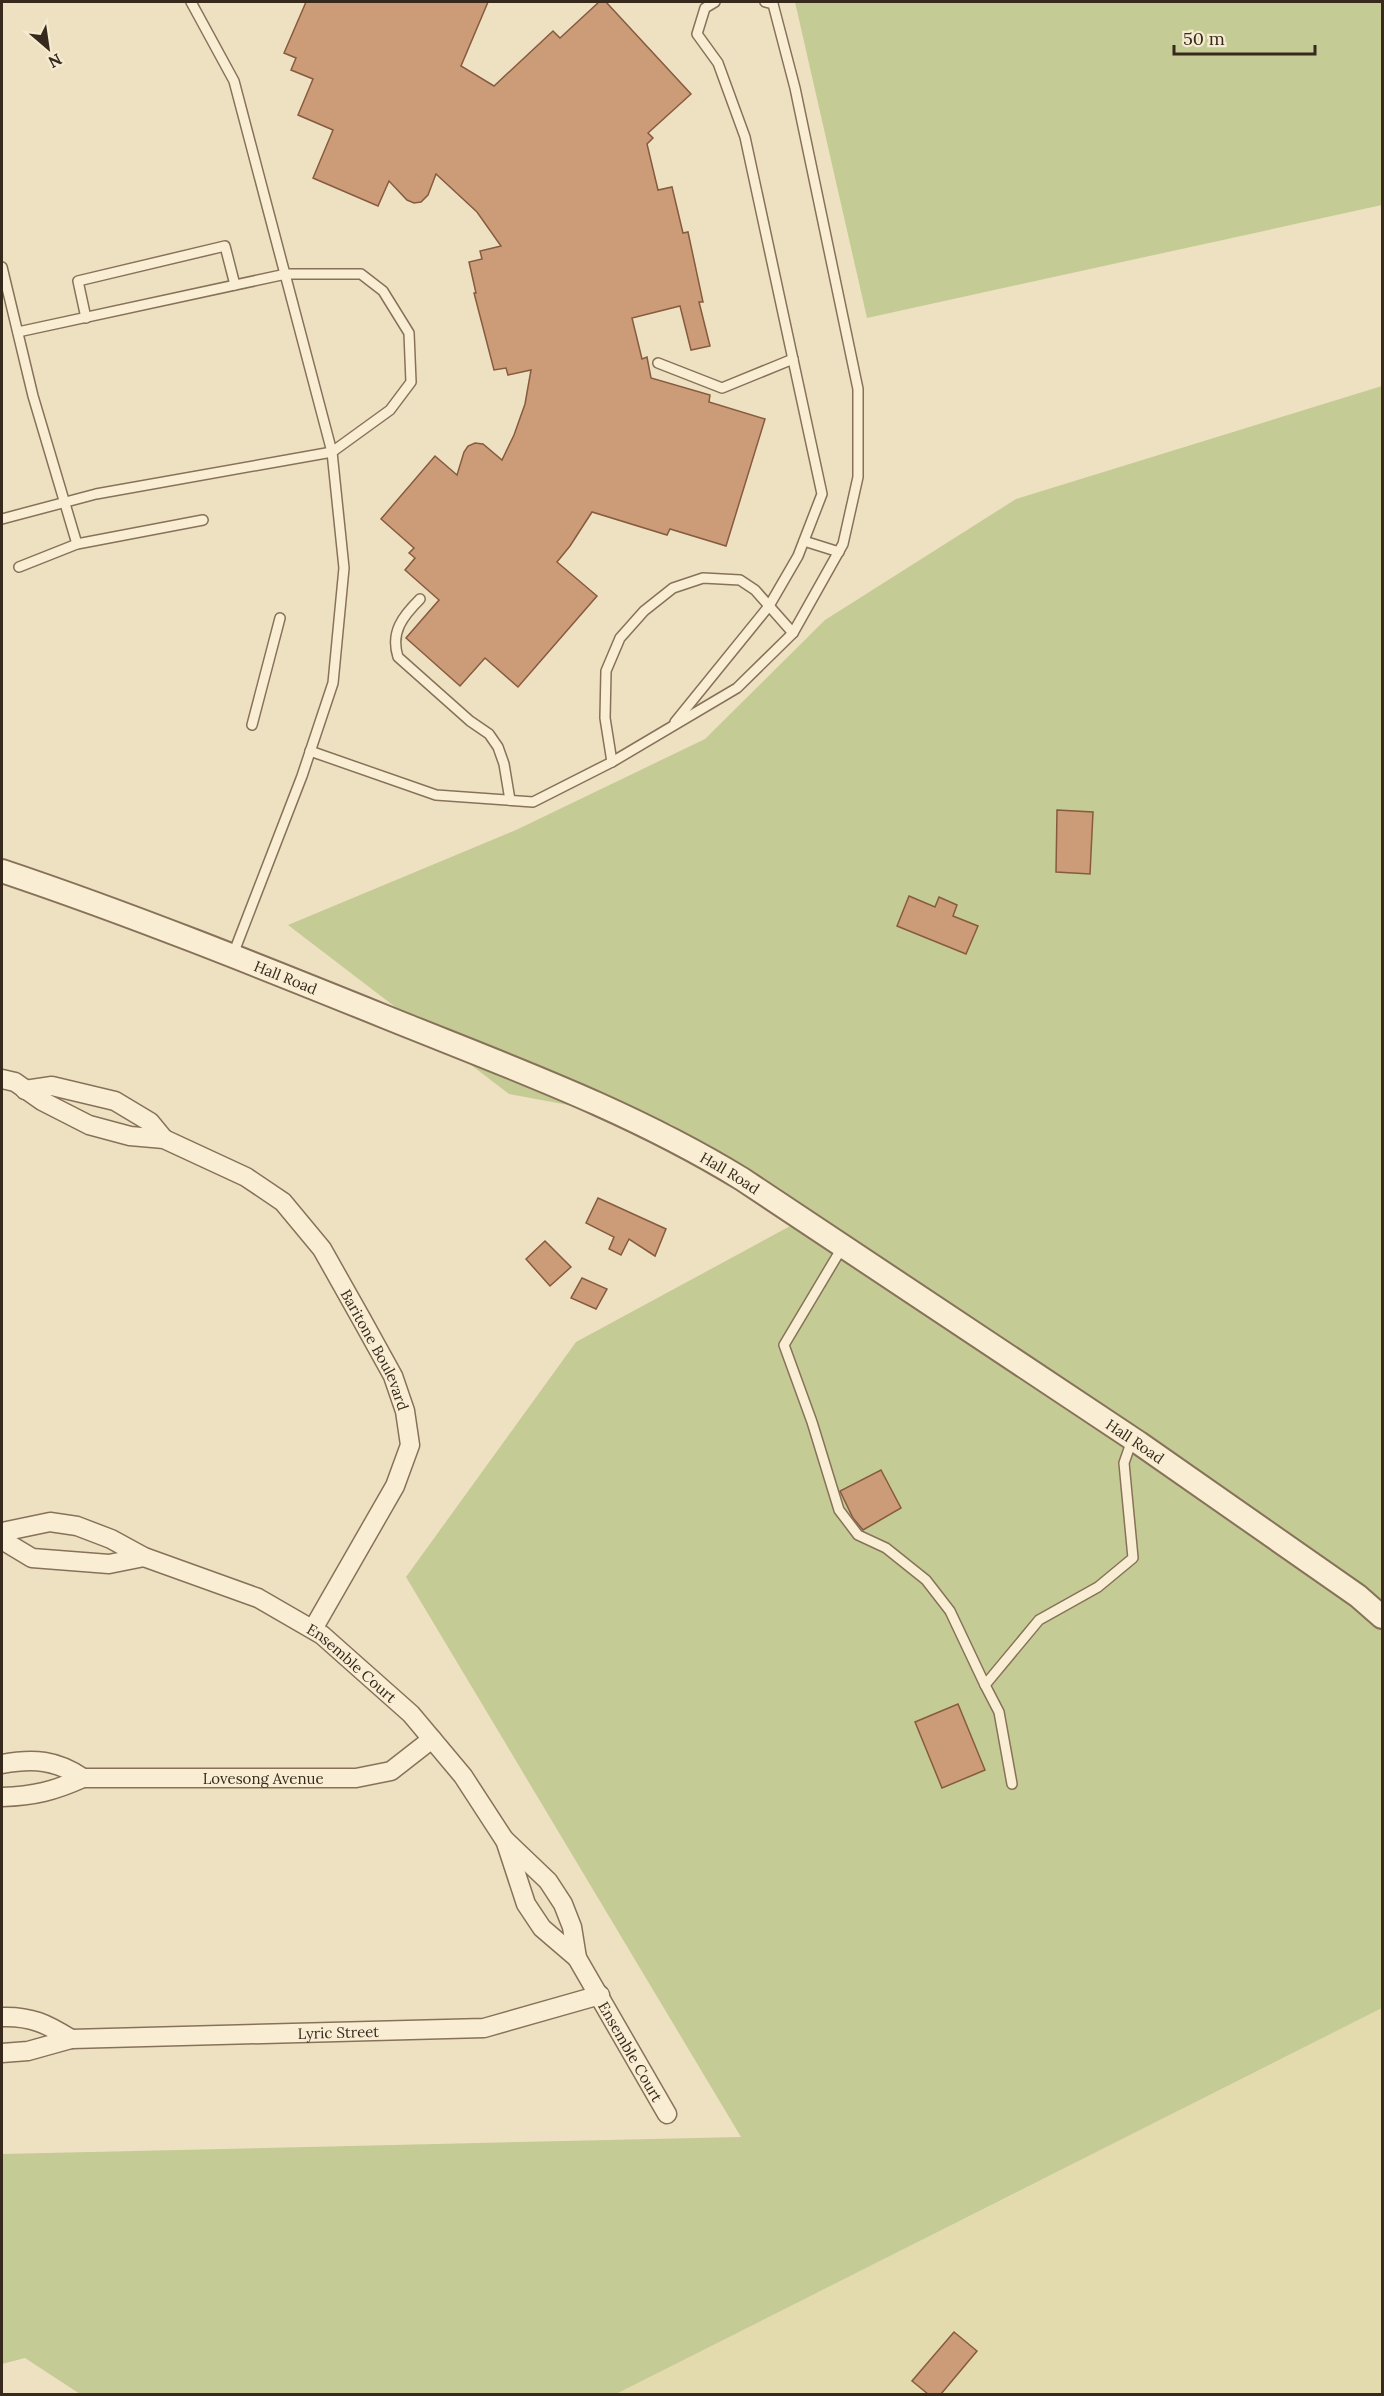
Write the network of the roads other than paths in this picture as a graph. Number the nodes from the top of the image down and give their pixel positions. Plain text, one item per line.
1 (191, 2) edge
2 (715, 2) edge
3 (765, 2) edge
4 (2, 267) edge
5 (286, 274) junction
6 (235, 285) junction
7 (86, 318) junction
8 (18, 332) junction
9 (793, 359) junction
10 (658, 363) dead end
11 (332, 452) junction
12 (65, 502) junction
13 (2, 519) edge
14 (202, 520) dead end
15 (804, 541) junction
16 (77, 544) junction
17 (839, 552) junction
18 (19, 567) dead end
19 (420, 599) dead end
20 (769, 606) junction
21 (280, 618) dead end
22 (793, 633) junction
23 (252, 725) dead end
24 (669, 728) junction
25 (310, 751) junction
26 (612, 762) junction
27 (510, 800) junction
28 (2, 871) edge
29 (232, 957) junction
30 (14, 1084) edge
31 (164, 1139) junction
32 (843, 1246) junction
33 (1132, 1438) junction
34 (2, 1532) edge
35 (2, 1540) edge
36 (144, 1557) junction
37 (1383, 1617) edge
38 (313, 1629) junction
39 (985, 1685) junction
40 (432, 1739) junction
41 (2, 1764) edge
42 (83, 1778) junction
43 (1012, 1784) dead end
44 (2, 1797) edge
45 (504, 1839) junction
46 (577, 1958) junction
47 (600, 1995) junction
48 (2, 2018) edge
49 (71, 2039) junction
50 (2, 2053) edge
51 (667, 2114) dead end

1 - 5 lane
2 - 9 lane
3 - 17 lane
4 - 8 lane
5 - 6 lane
5 - 11 lane
5 - 11 lane
6 - 7 lane
6 - 7 lane
7 - 8 lane
8 - 12 lane
9 - 10 lane
9 - 15 lane
11 - 12 lane
11 - 25 lane
12 - 13 lane
12 - 16 lane
14 - 16 lane
15 - 17 lane
15 - 20 lane
16 - 18 lane
17 - 22 lane
19 - 27 lane
20 - 22 lane
20 - 24 lane
20 - 26 lane
21 - 23 lane
22 - 24 lane
24 - 26 lane
25 - 27 lane
25 - 29 lane
26 - 27 lane
28 - 29 street, Hall Road
29 - 32 street, Hall Road
30 - 31 street, Baritone Boulevard
30 - 31 street, Baritone Boulevard
31 - 38 street, Baritone Boulevard
32 - 33 street, Hall Road
32 - 39 lane
33 - 37 street, Hall Road
33 - 39 lane
34 - 36 street, Ensemble Court
35 - 36 street, Ensemble Court
36 - 38 street, Ensemble Court
38 - 40 street, Ensemble Court
39 - 43 lane
40 - 42 street, Lovesong Avenue
40 - 45 street, Ensemble Court
41 - 42 street, Lovesong Avenue
42 - 44 street, Lovesong Avenue
45 - 46 street, Ensemble Court
45 - 46 street, Ensemble Court
46 - 47 street, Ensemble Court
47 - 49 street, Lyric Street
47 - 51 street, Ensemble Court
48 - 49 street
49 - 50 street, Lyric Street

